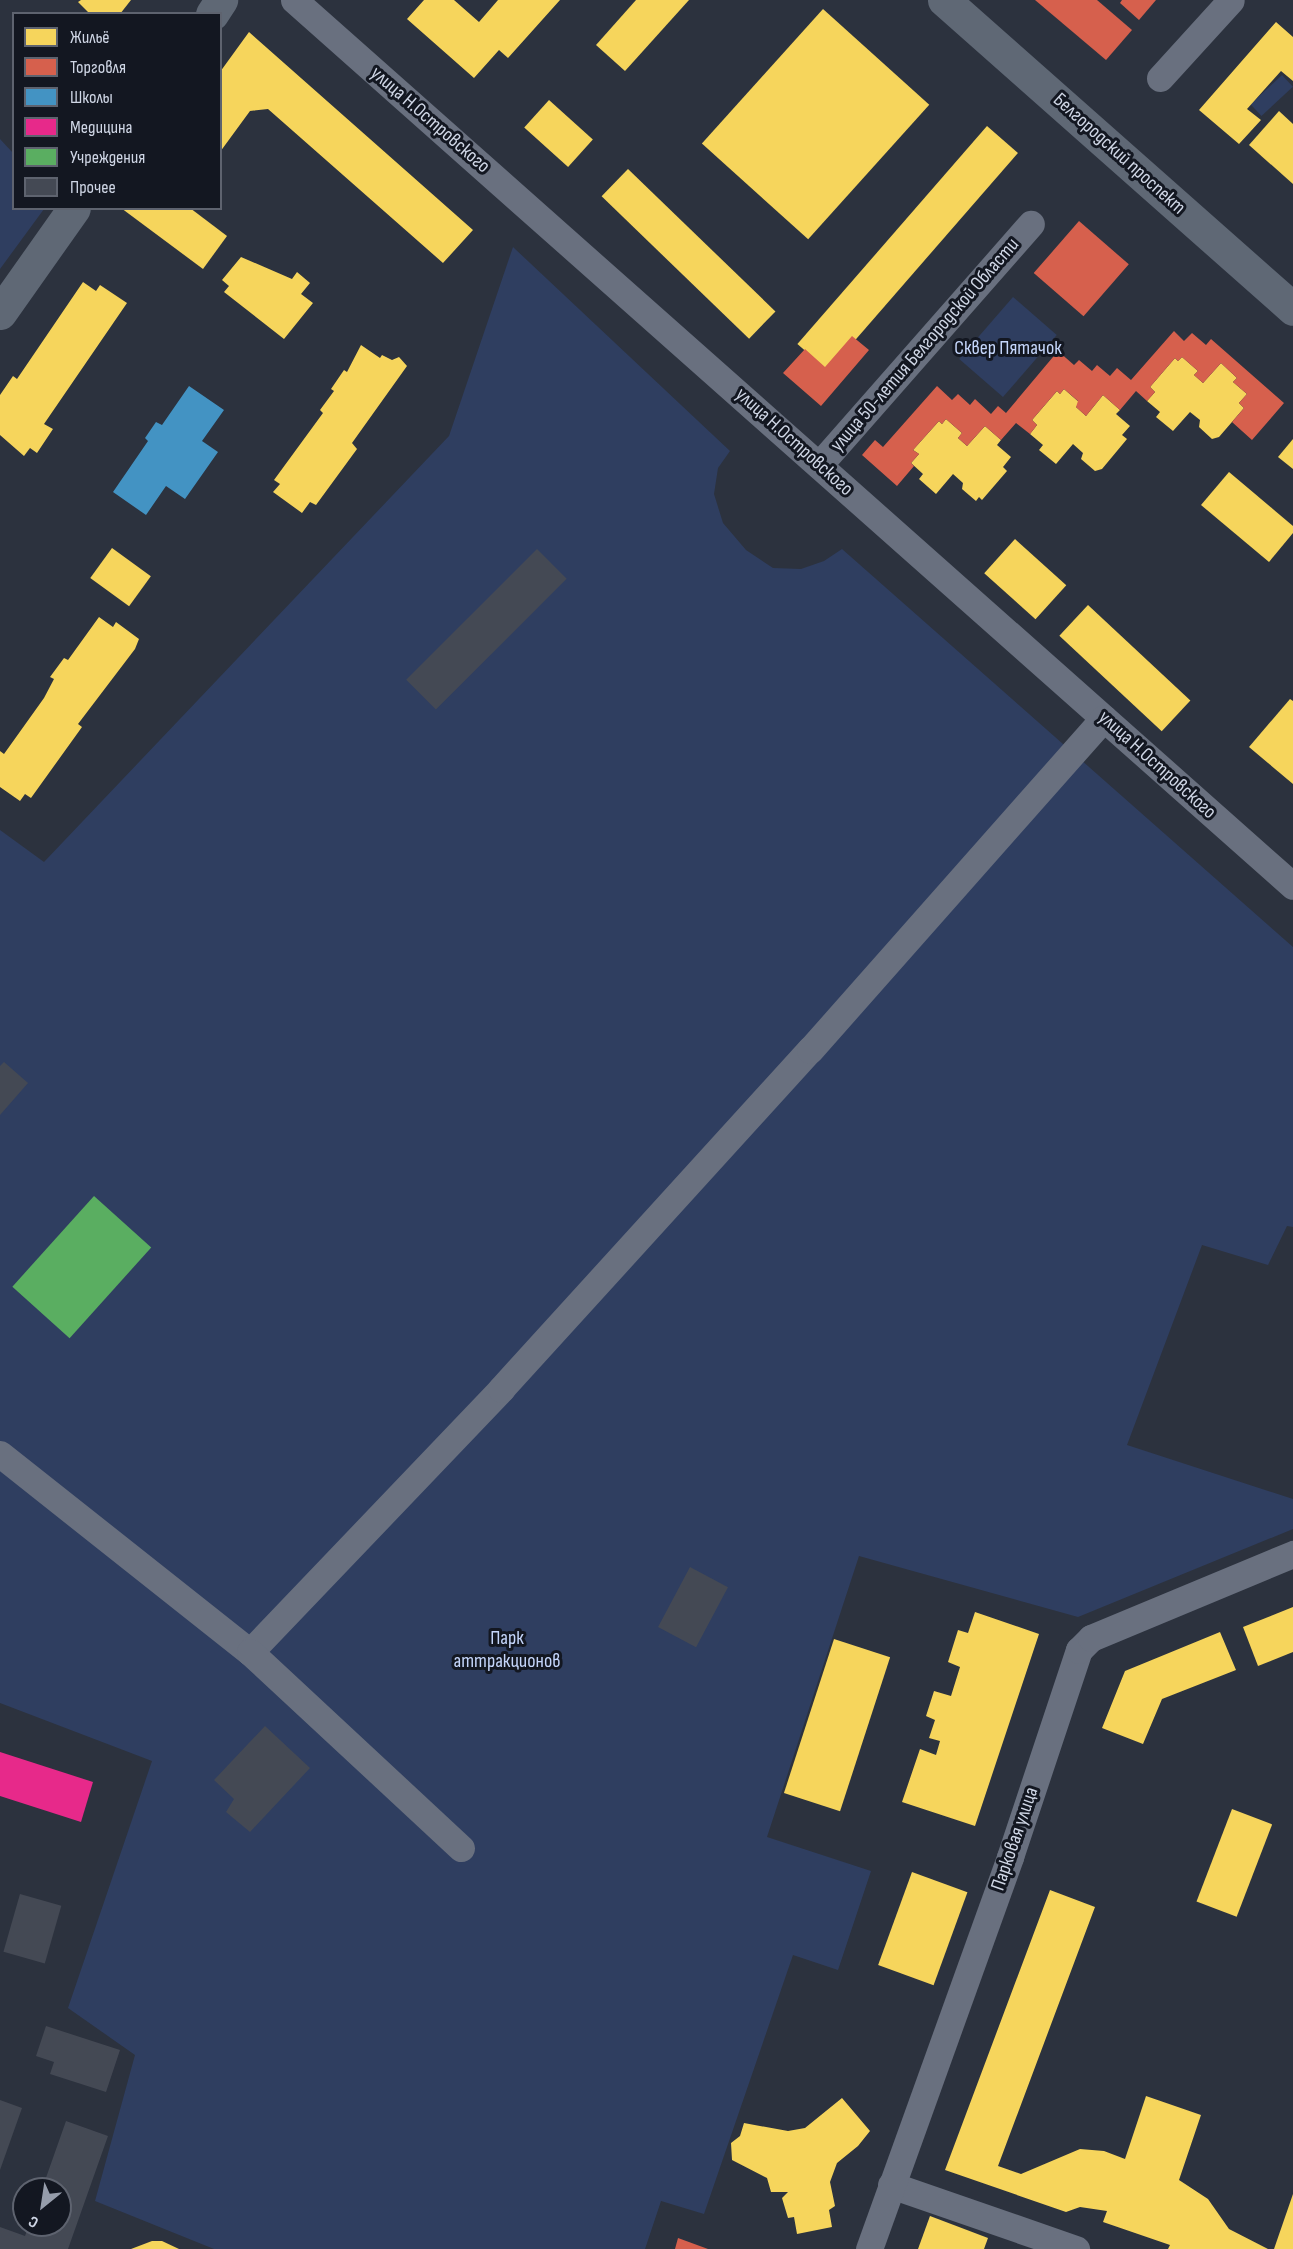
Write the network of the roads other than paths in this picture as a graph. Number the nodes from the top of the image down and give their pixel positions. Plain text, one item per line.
1 (294, 0) edge
2 (944, 0) edge
3 (1231, 0) edge
4 (1160, 78) dead end
5 (73, 210) edge
6 (1031, 224) dead end
7 (1293, 309) edge
8 (0, 313) edge
9 (819, 465) junction
10 (1104, 718) junction
11 (1293, 886) edge
12 (0, 1454) edge
13 (1293, 1554) edge
14 (250, 1652) junction
15 (461, 1848) dead end
16 (891, 2185) junction
17 (869, 2249) edge
18 (1076, 2249) edge

1 - 9 street, улица Н.Островского
2 - 7 main road, Белгородский проспект
3 - 4 street
5 - 8 main road
6 - 9 street, улица 50-летия Белгородской Области
9 - 10 street, улица Н.Островского
10 - 11 street, улица Н.Островского
10 - 14 street
12 - 14 street
13 - 16 street, Парковая улица
14 - 15 street
16 - 17 street, Парковая улица
16 - 18 street

